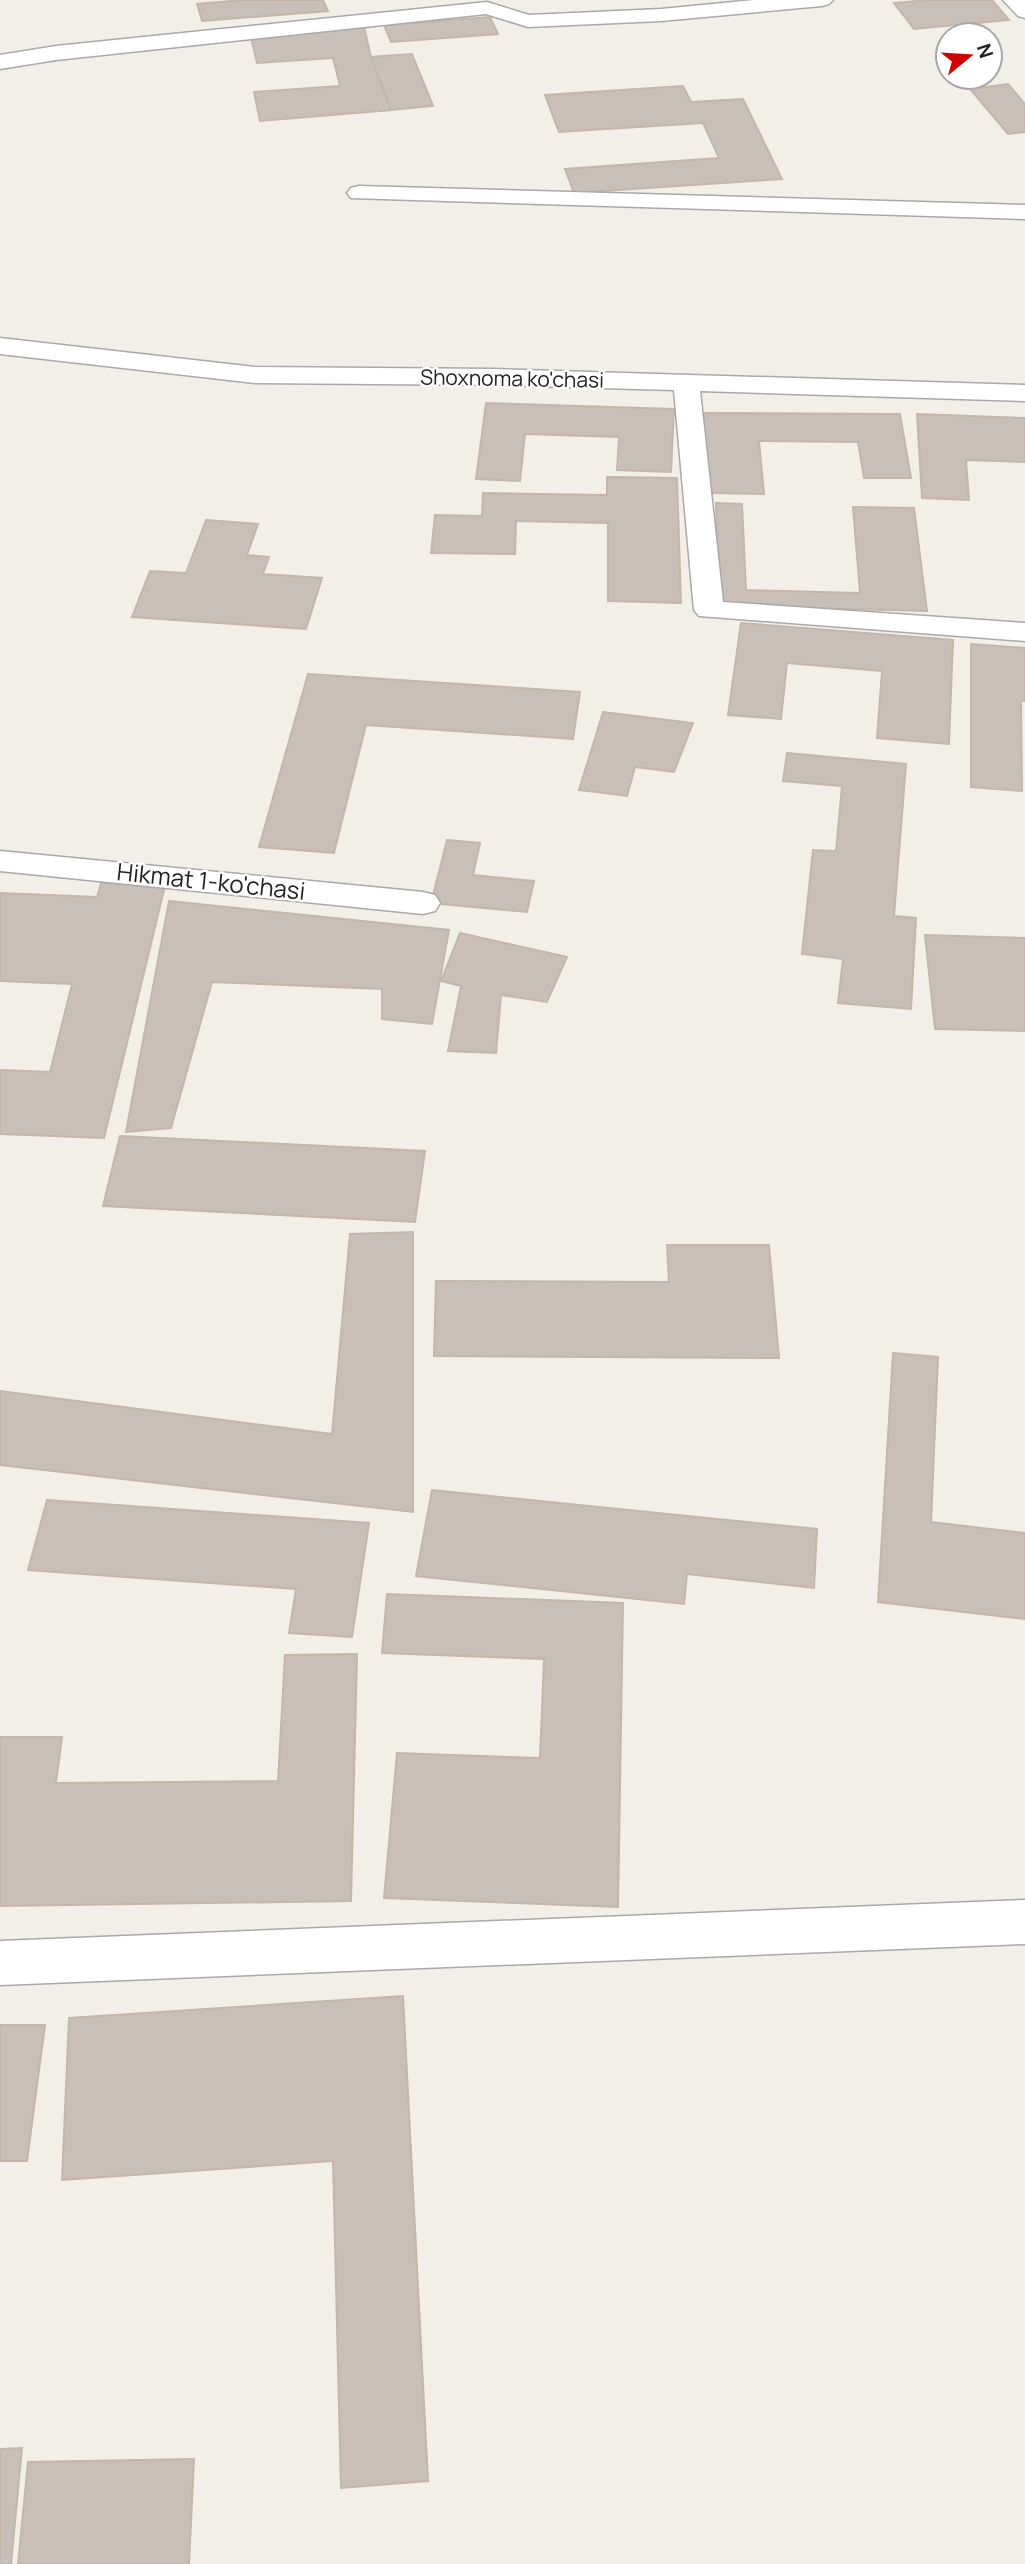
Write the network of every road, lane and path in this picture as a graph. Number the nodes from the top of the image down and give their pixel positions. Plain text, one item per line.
1 (822, 0) edge
2 (1014, 0) edge
3 (1025, 12) edge
4 (0, 62) edge
5 (359, 193) dead end
6 (1025, 212) edge
7 (0, 346) edge
8 (686, 383) junction
9 (1025, 393) edge
10 (1025, 632) edge
11 (0, 861) edge
12 (423, 903) dead end
13 (1025, 1922) edge
14 (0, 1964) edge

1 - 4 street
2 - 3 street
5 - 6 street
7 - 8 street, Shoxnoma ko'chasi
8 - 9 street, Shoxnoma ko'chasi
8 - 10 street
11 - 12 street, Hikmat 1-ko'chasi
13 - 14 street

